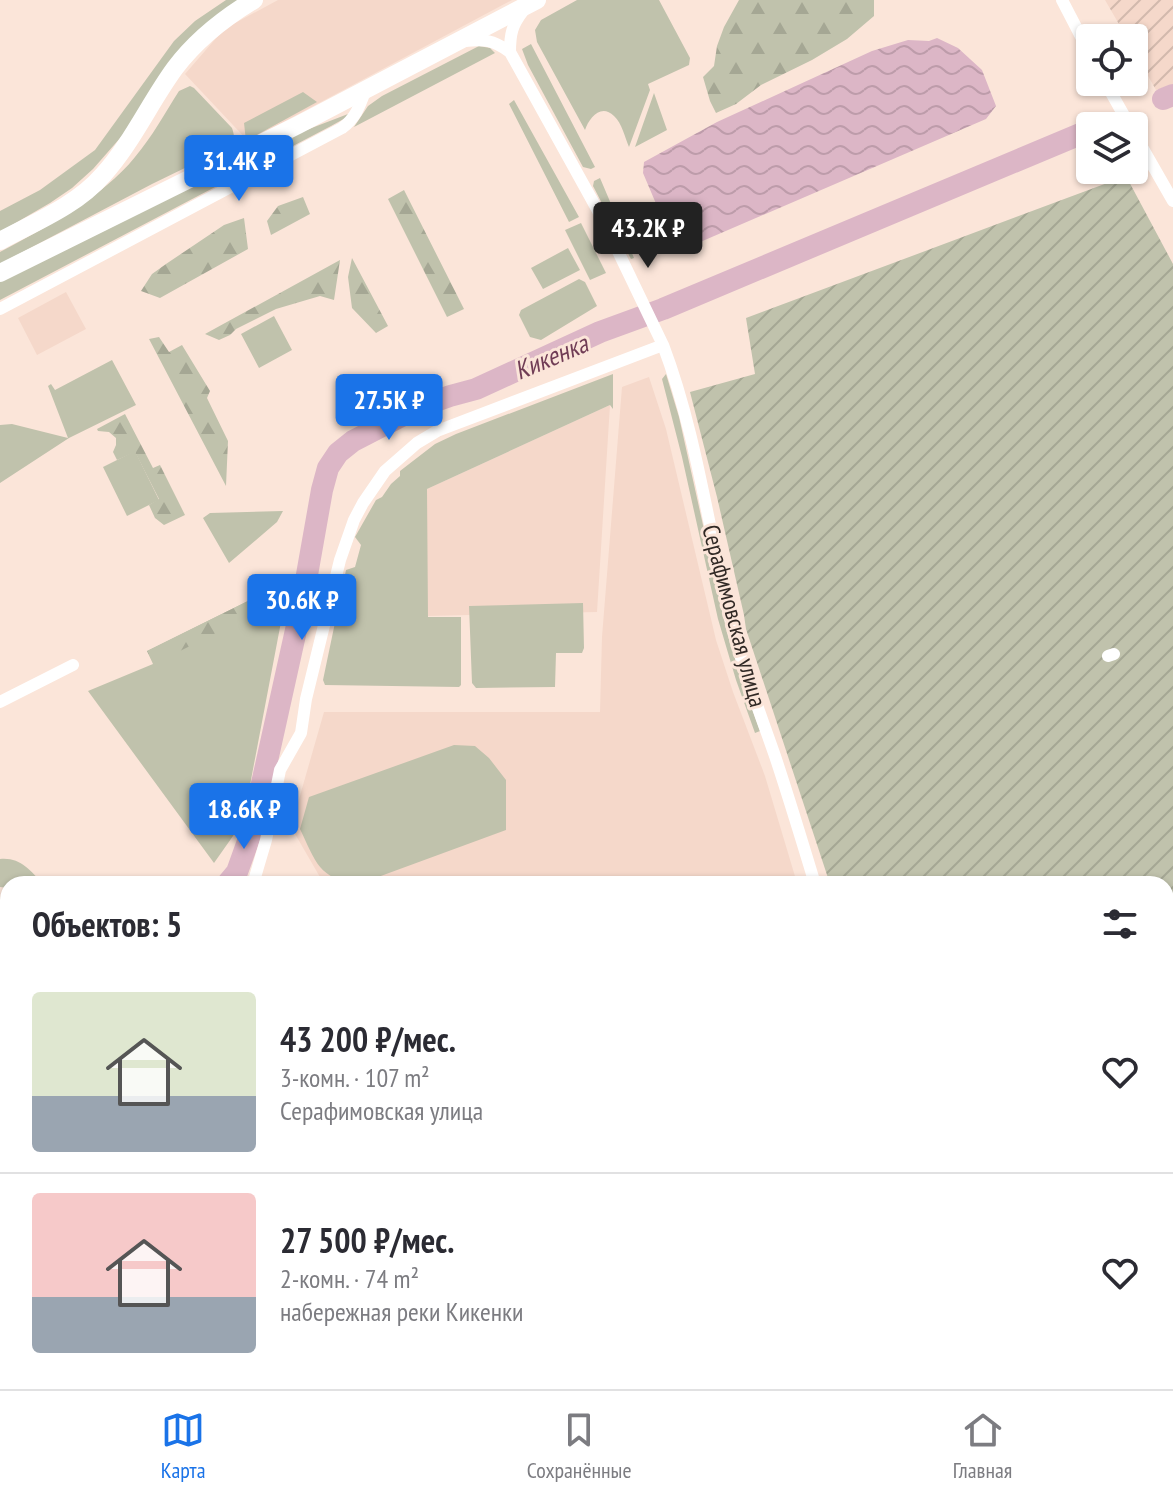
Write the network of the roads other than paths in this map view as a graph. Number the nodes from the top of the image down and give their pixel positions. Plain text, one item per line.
1 (254, 0) edge
2 (1062, 0) edge
3 (532, 2) edge
4 (1076, 27) edge
5 (459, 41) junction
6 (510, 52) junction
7 (366, 89) junction
8 (1148, 157) edge
9 (1173, 201) edge
10 (0, 241) edge
11 (0, 273) edge
12 (0, 309) edge
13 (663, 345) junction
14 (73, 665) dead end
15 (0, 702) edge
16 (255, 876) edge
17 (812, 876) edge

1 - 10 main road
2 - 4 street
3 - 5 main road
3 - 6 street
5 - 6 street
5 - 7 main road
6 - 13 street, Серафимовская улица
7 - 11 main road
7 - 12 street
8 - 9 street
13 - 16 street
13 - 17 street, Серафимовская улица
14 - 15 street

